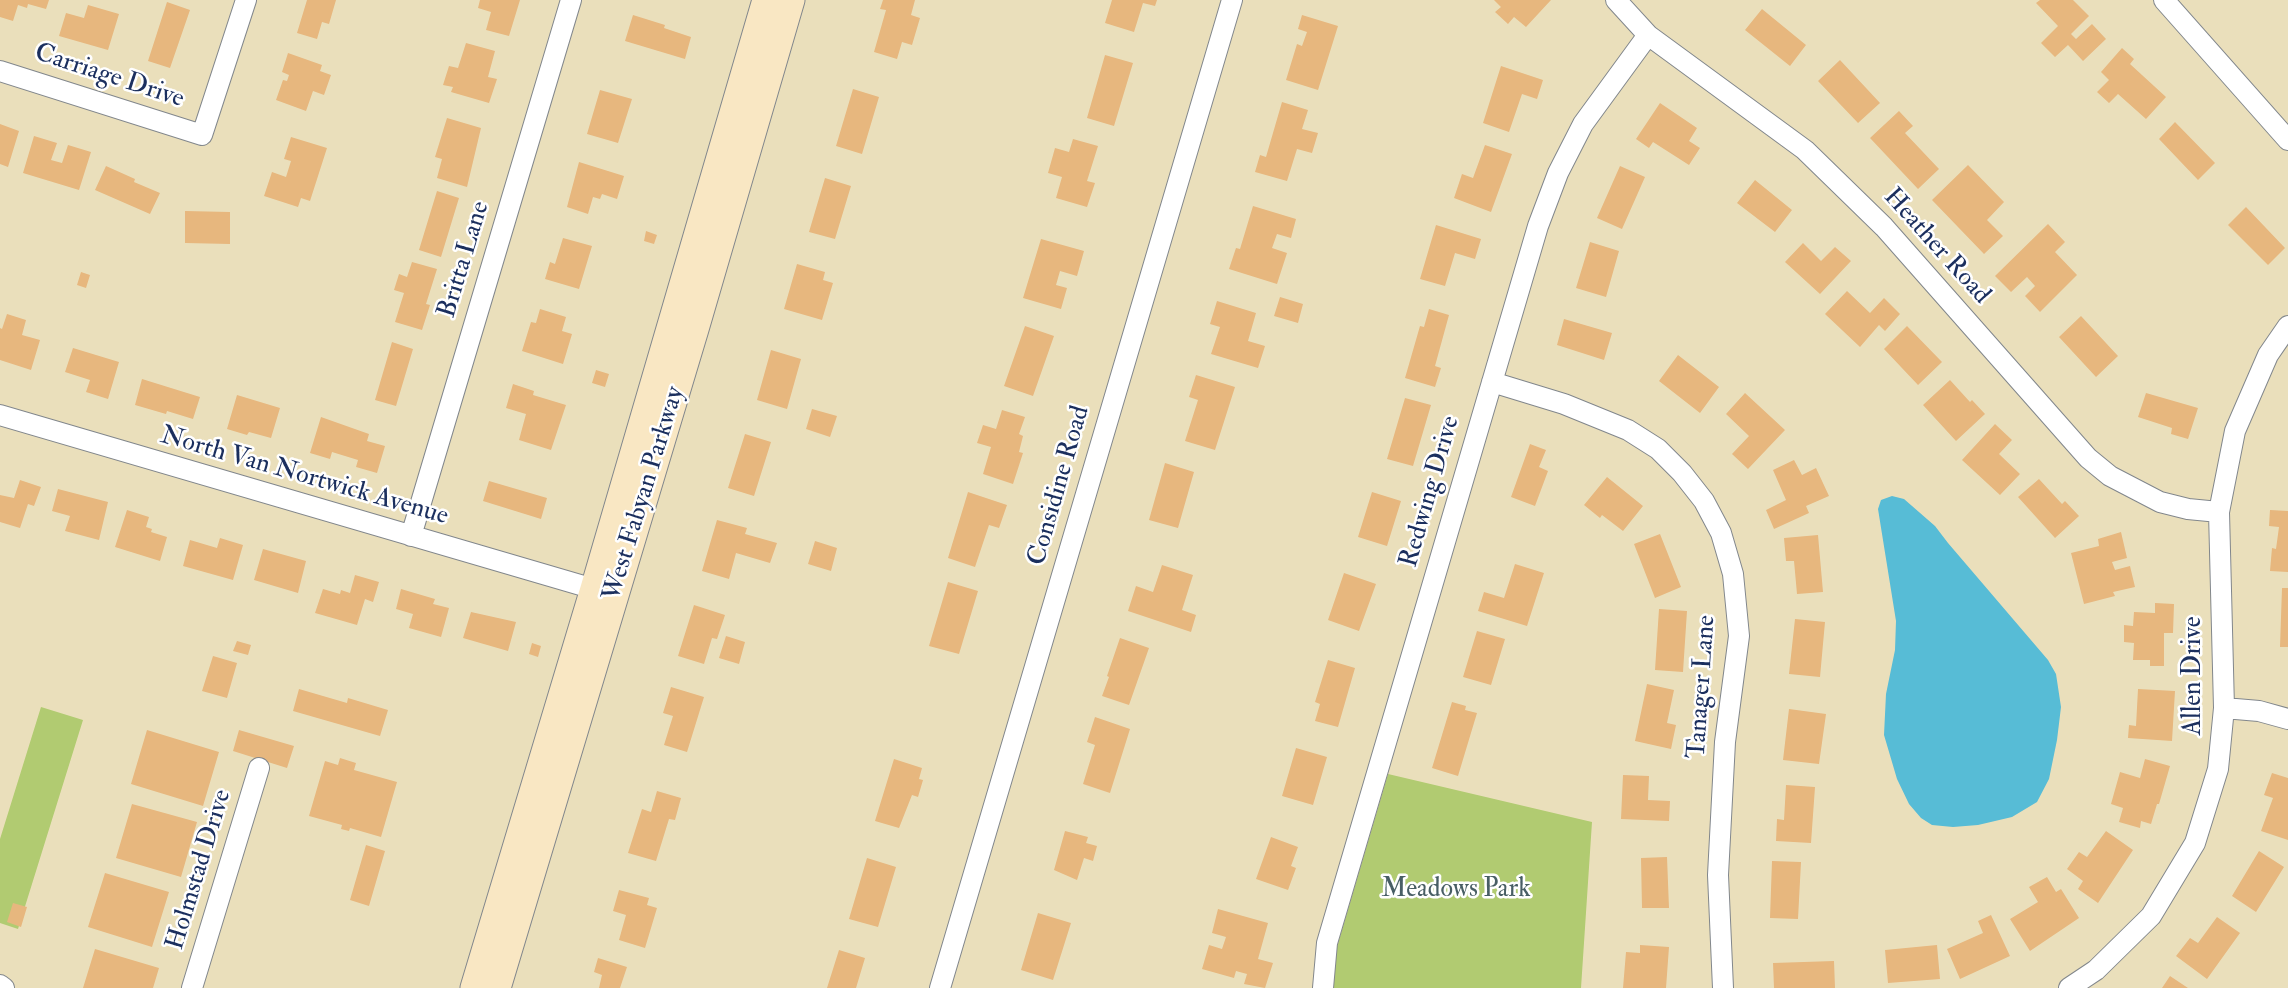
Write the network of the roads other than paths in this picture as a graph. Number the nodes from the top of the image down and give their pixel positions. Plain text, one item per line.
1 (246, 0) edge
2 (571, 0) edge
3 (1232, 0) edge
4 (1616, 0) edge
5 (2164, 0) edge
6 (768, 1) edge
7 (1648, 35) junction
8 (0, 71) edge
9 (2288, 140) edge
10 (2288, 326) edge
11 (1492, 382) junction
12 (0, 416) edge
13 (2219, 512) junction
14 (411, 536) junction
15 (594, 589) junction
16 (2224, 708) junction
17 (2288, 719) edge
18 (259, 768) dead end
19 (0, 985) edge
20 (4, 988) edge
21 (192, 988) edge
22 (474, 988) edge
23 (497, 988) edge
24 (940, 988) edge
25 (1323, 988) edge
26 (1723, 988) edge
27 (2069, 988) edge

1 - 8 street, Carriage Drive
2 - 14 street, Britta Lane
3 - 24 street, Considine Road
4 - 7 street, Heather Road
5 - 9 street
6 - 15 main road, West Fabyan Parkway
6 - 23 main road, West Fabyan Parkway
7 - 11 street, Redwing Drive
7 - 13 street, Heather Road
10 - 13 street, Allen Drive
11 - 25 street, Redwing Drive
11 - 26 street, Tanager Lane
12 - 14 street, North Van Nortwick Avenue
13 - 16 street, Allen Drive
14 - 15 street, North Van Nortwick Avenue
15 - 22 main road, West Fabyan Parkway
16 - 17 street
16 - 27 street, Allen Drive
18 - 21 street, Holmstad Drive
19 - 20 street

